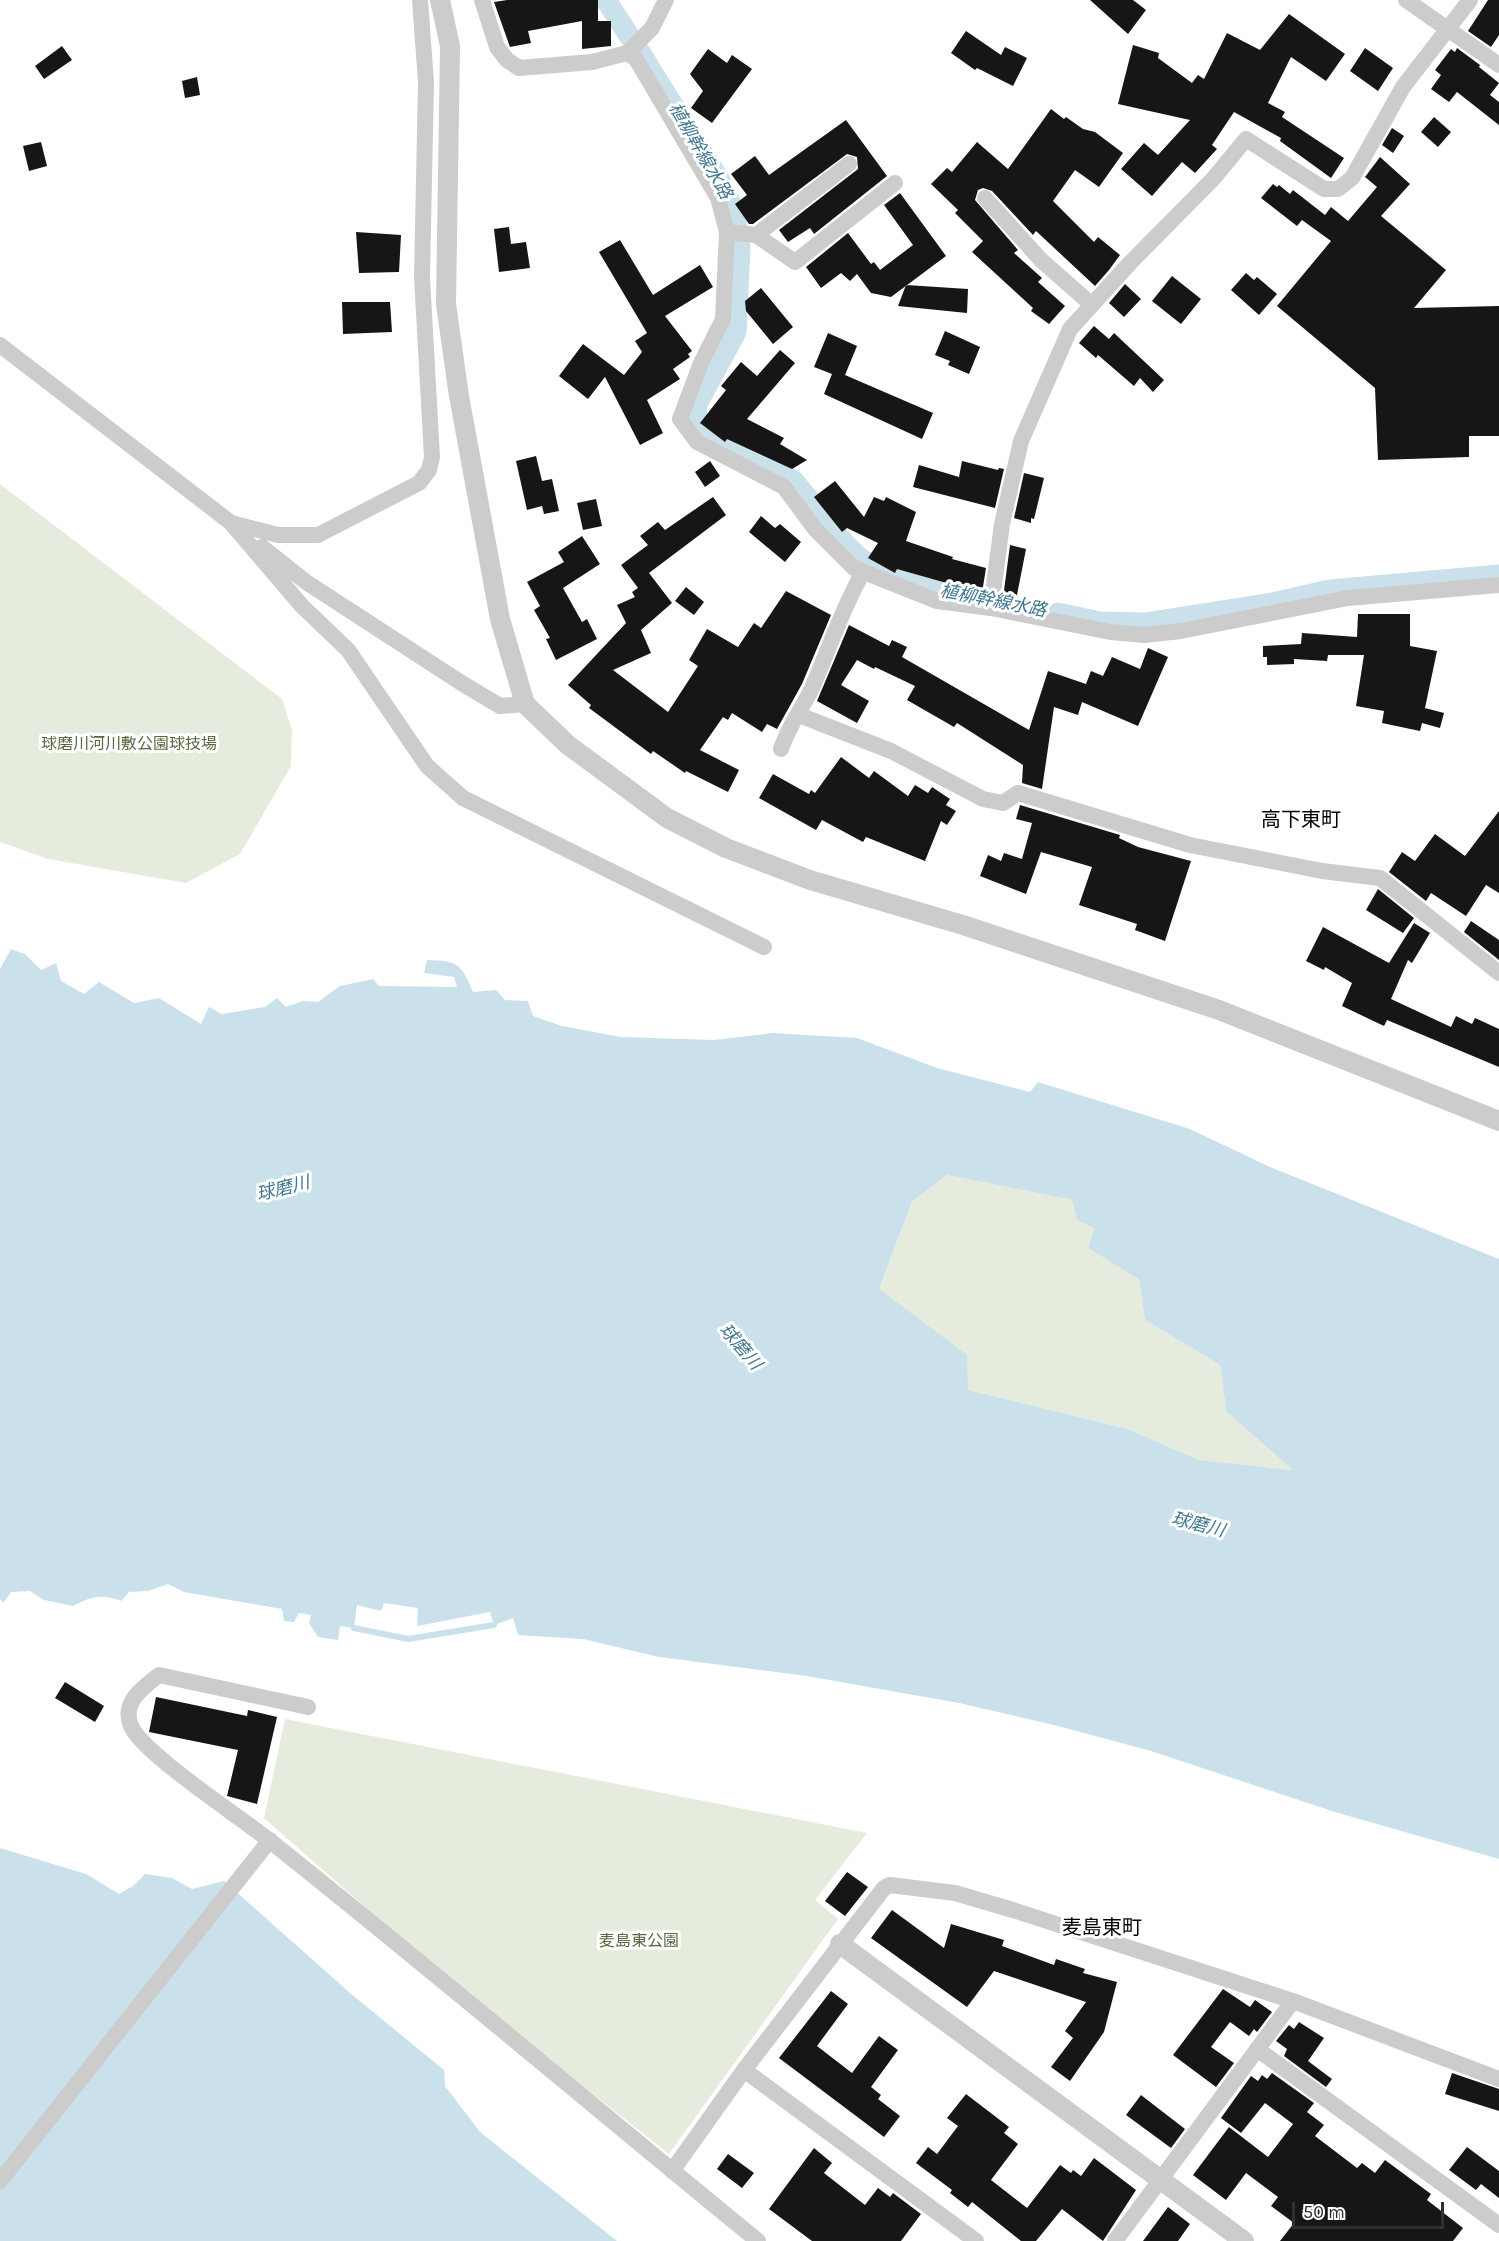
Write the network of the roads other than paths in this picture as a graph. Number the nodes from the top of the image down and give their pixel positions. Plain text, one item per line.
1 (420, 0) edge
2 (441, 0) edge
3 (482, 0) edge
4 (666, 0) edge
5 (1406, 0) edge
6 (1470, 0) edge
7 (1448, 29) junction
8 (627, 52) junction
9 (1499, 65) edge
10 (849, 164) dead end
11 (895, 183) dead end
12 (985, 198) dead end
13 (740, 233) junction
14 (1092, 305) junction
15 (0, 345) edge
16 (231, 523) junction
17 (863, 572) junction
18 (1499, 585) edge
19 (992, 602) junction
20 (525, 704) junction
21 (800, 715) junction
22 (781, 750) dead end
23 (764, 947) dead end
24 (1499, 974) edge
25 (1499, 1121) edge
26 (308, 1707) dead end
27 (270, 1840) junction
28 (840, 1944) junction
29 (1293, 2001) junction
30 (1257, 2049) junction
31 (744, 2070) junction
32 (1499, 2079) edge
33 (672, 2171) junction
34 (1158, 2179) junction
35 (0, 2181) edge
36 (1499, 2225) edge
37 (758, 2241) edge
38 (976, 2241) edge
39 (1114, 2241) edge
40 (1244, 2241) edge

1 - 16 street
2 - 20 street
3 - 8 street
4 - 8 street
5 - 7 street
6 - 7 street
7 - 9 street
7 - 14 street
8 - 13 street
10 - 13 street
11 - 13 street
12 - 14 street
13 - 17 street
14 - 19 street
15 - 16 street
16 - 20 street
16 - 23 street
17 - 19 street
17 - 21 street
18 - 19 street
20 - 25 street
21 - 22 street
21 - 24 street
26 - 27 street
27 - 33 street
27 - 35 street
28 - 29 street
28 - 31 street
28 - 34 street
29 - 30 street
29 - 32 street
30 - 34 street
30 - 36 street
31 - 33 street
31 - 38 street
33 - 37 street
34 - 39 street
34 - 40 street

